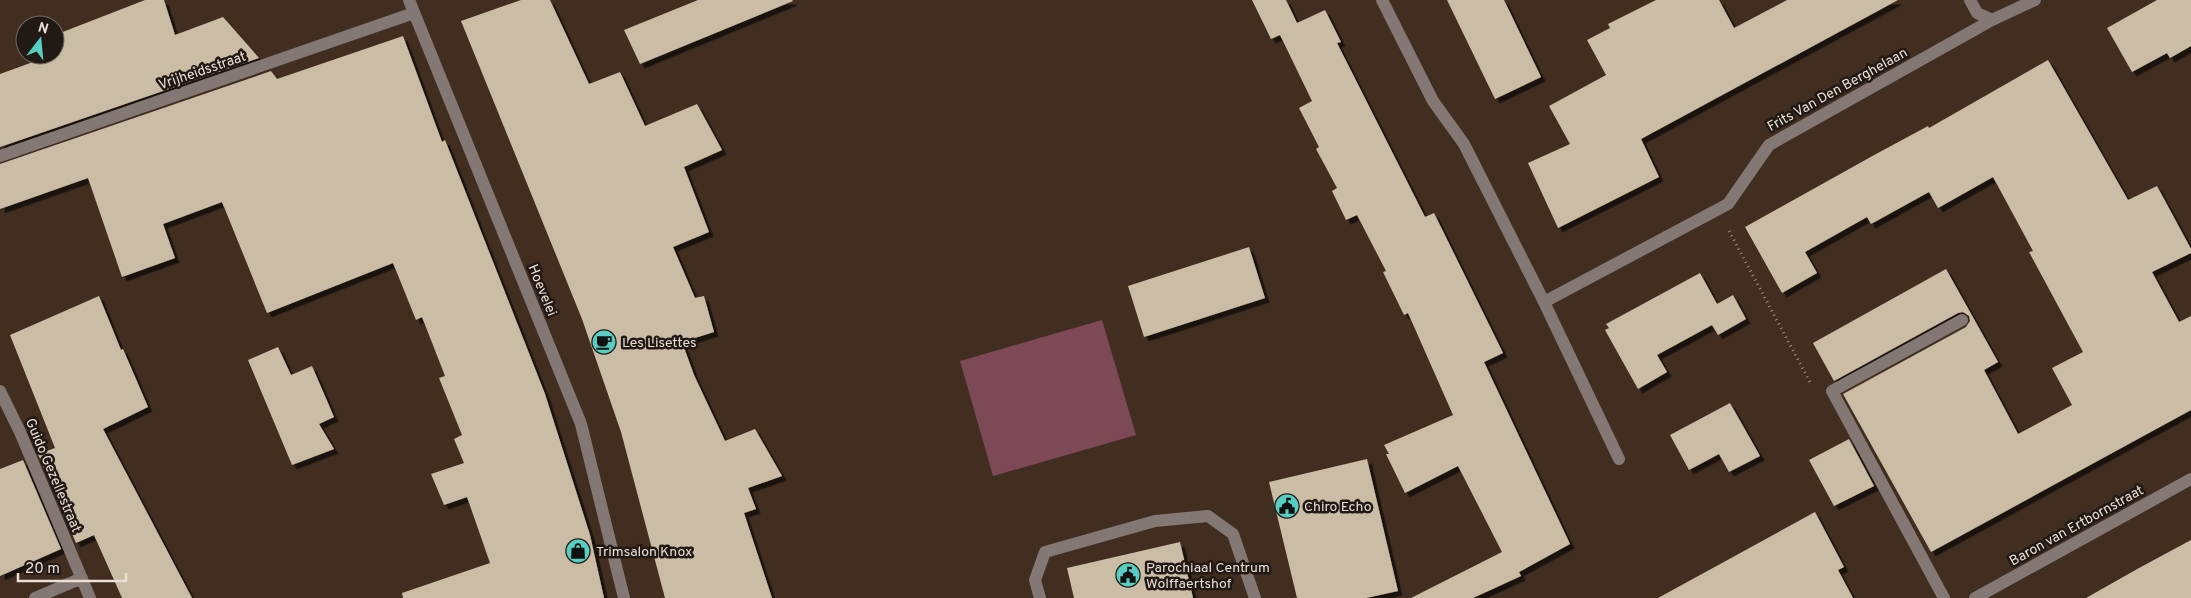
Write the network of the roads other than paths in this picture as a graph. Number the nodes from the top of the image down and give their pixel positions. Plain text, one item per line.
1 (410, 0) edge
2 (1382, 0) edge
3 (1970, 0) edge
4 (2035, 0) edge
5 (414, 13) junction
6 (1992, 20) junction
7 (0, 156) edge
8 (1544, 302) junction
9 (1962, 320) dead end
10 (0, 391) edge
11 (1619, 459) dead end
12 (2191, 479) edge
13 (82, 578) junction
14 (35, 598) edge
15 (90, 598) edge
16 (624, 598) edge
17 (1040, 598) edge
18 (1255, 598) edge
19 (1944, 598) edge
20 (1975, 598) edge

1 - 5 street, Hoevelei
2 - 8 street
3 - 6 street
4 - 6 street, Frits Van Den Berghelaan
5 - 7 street, Vrijheidsstraat
5 - 16 street, Hoevelei
6 - 8 street, Frits Van Den Berghelaan
8 - 11 street
9 - 19 street
10 - 13 street, Guido Gezellestraat
12 - 20 street, Baron van Ertbornstraat
13 - 14 street
13 - 15 street, Guido Gezellestraat
17 - 18 street

